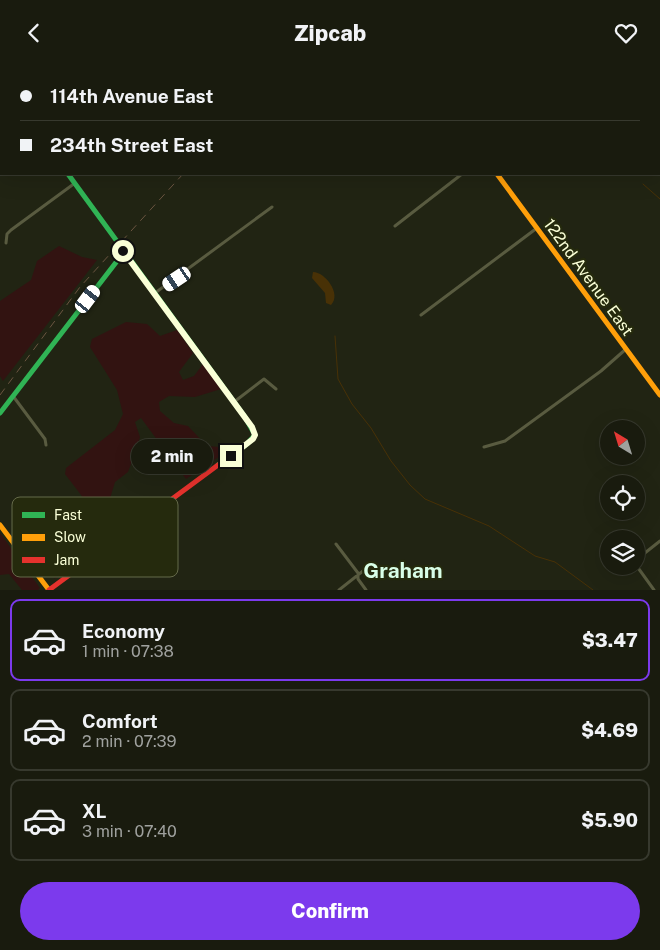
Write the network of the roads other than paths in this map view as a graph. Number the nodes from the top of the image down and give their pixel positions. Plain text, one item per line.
1 (69, 175) edge
2 (461, 175) edge
3 (498, 175) edge
4 (75, 183) junction
5 (272, 207) dead end
6 (395, 226) dead end
7 (537, 227) junction
8 (6, 243) dead end
9 (124, 252) junction
10 (155, 293) junction
11 (421, 315) dead end
12 (626, 349) junction
13 (276, 389) dead end
14 (660, 395) edge
15 (13, 396) junction
16 (234, 402) junction
17 (0, 413) edge
18 (46, 445) dead end
19 (484, 447) dead end
20 (173, 497) edge
21 (0, 525) edge
22 (12, 541) edge
23 (660, 541) edge
24 (336, 544) dead end
25 (645, 553) edge
26 (368, 567) dead end
27 (643, 575) edge
28 (39, 577) edge
29 (66, 577) edge
30 (357, 577) junction
31 (49, 590) edge
32 (339, 590) edge
33 (366, 590) edge
34 (654, 590) edge

1 - 4 street
2 - 6 street
3 - 7 street, 122nd Avenue East
4 - 8 street
4 - 9 street
5 - 10 street
7 - 11 street
7 - 12 street, 122nd Avenue East
9 - 10 street
9 - 15 street
10 - 16 street
12 - 14 street, 122nd Avenue East
12 - 19 street
13 - 16 street
15 - 17 street
15 - 18 street
16 - 20 street
21 - 22 street
23 - 25 street
24 - 30 street
26 - 30 street
27 - 34 street
28 - 31 street
29 - 31 street
30 - 32 street
30 - 33 street

